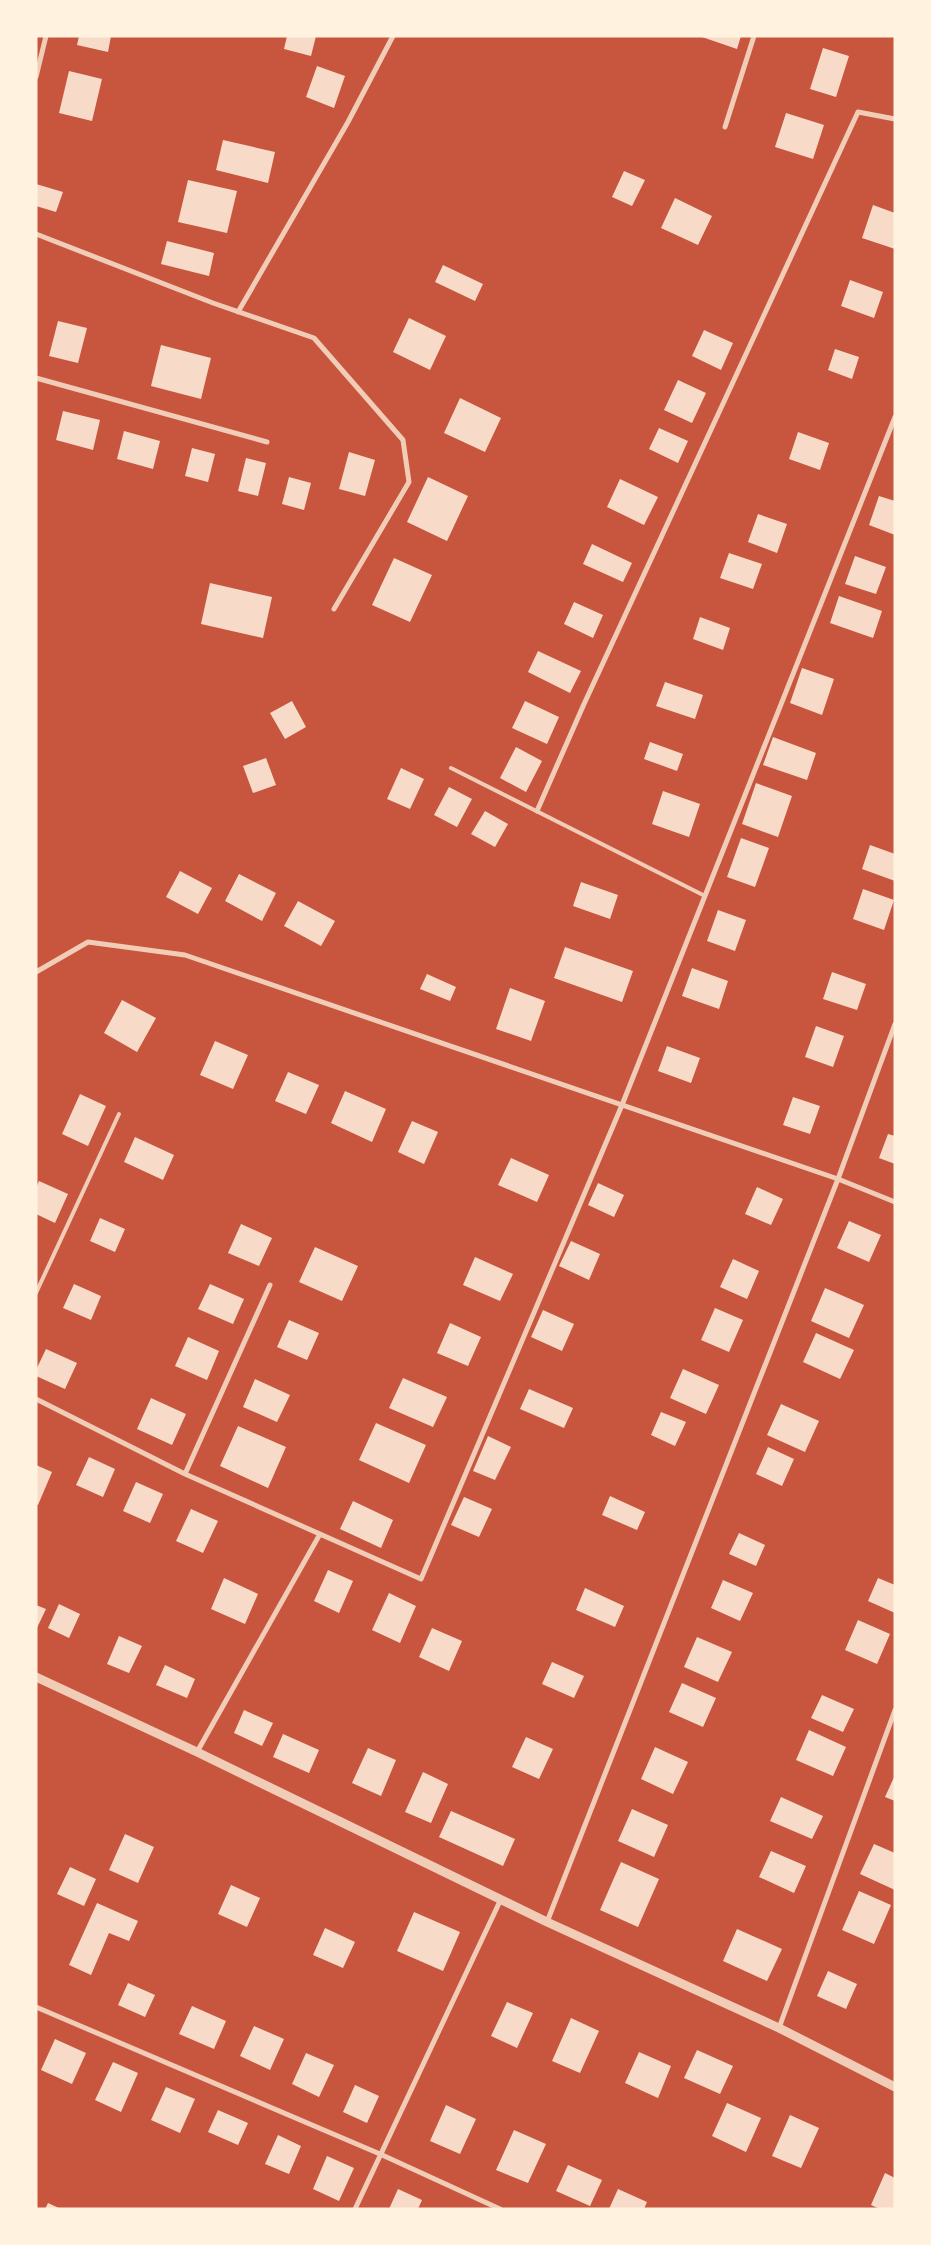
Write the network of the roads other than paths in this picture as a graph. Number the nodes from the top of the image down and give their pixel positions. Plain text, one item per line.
1 (46, 36) edge
2 (393, 36) edge
3 (754, 36) edge
4 (36, 76) edge
5 (895, 119) edge
6 (725, 127) dead end
7 (36, 234) edge
8 (238, 312) junction
9 (36, 378) edge
10 (895, 417) edge
11 (267, 442) dead end
12 (334, 609) dead end
13 (451, 768) dead end
14 (537, 811) junction
15 (705, 896) junction
16 (36, 972) edge
17 (895, 1024) edge
18 (622, 1105) junction
19 (119, 1114) dead end
20 (838, 1179) junction
21 (895, 1202) edge
22 (270, 1285) dead end
23 (36, 1293) edge
24 (36, 1399) edge
25 (185, 1474) junction
26 (320, 1534) junction
27 (36, 1677) edge
28 (895, 1710) edge
29 (197, 1752) junction
30 (501, 1899) junction
31 (548, 1922) junction
32 (36, 2007) edge
33 (779, 2028) junction
34 (895, 2087) edge
35 (380, 2154) junction
36 (356, 2209) edge
37 (500, 2209) edge

1 - 4 street
2 - 8 street
3 - 6 street
5 - 14 street
7 - 8 street
8 - 12 street
9 - 11 street
10 - 15 street
13 - 14 lane
14 - 15 lane
15 - 18 street
16 - 18 street
17 - 20 street
18 - 20 street
18 - 26 street
19 - 23 lane
20 - 21 street
20 - 31 street
22 - 25 street
24 - 25 street
25 - 26 street
26 - 29 street
27 - 29 street
28 - 33 street
29 - 30 street
30 - 31 street
30 - 35 street
31 - 33 street
32 - 35 street
33 - 34 street
35 - 36 street
35 - 37 street

